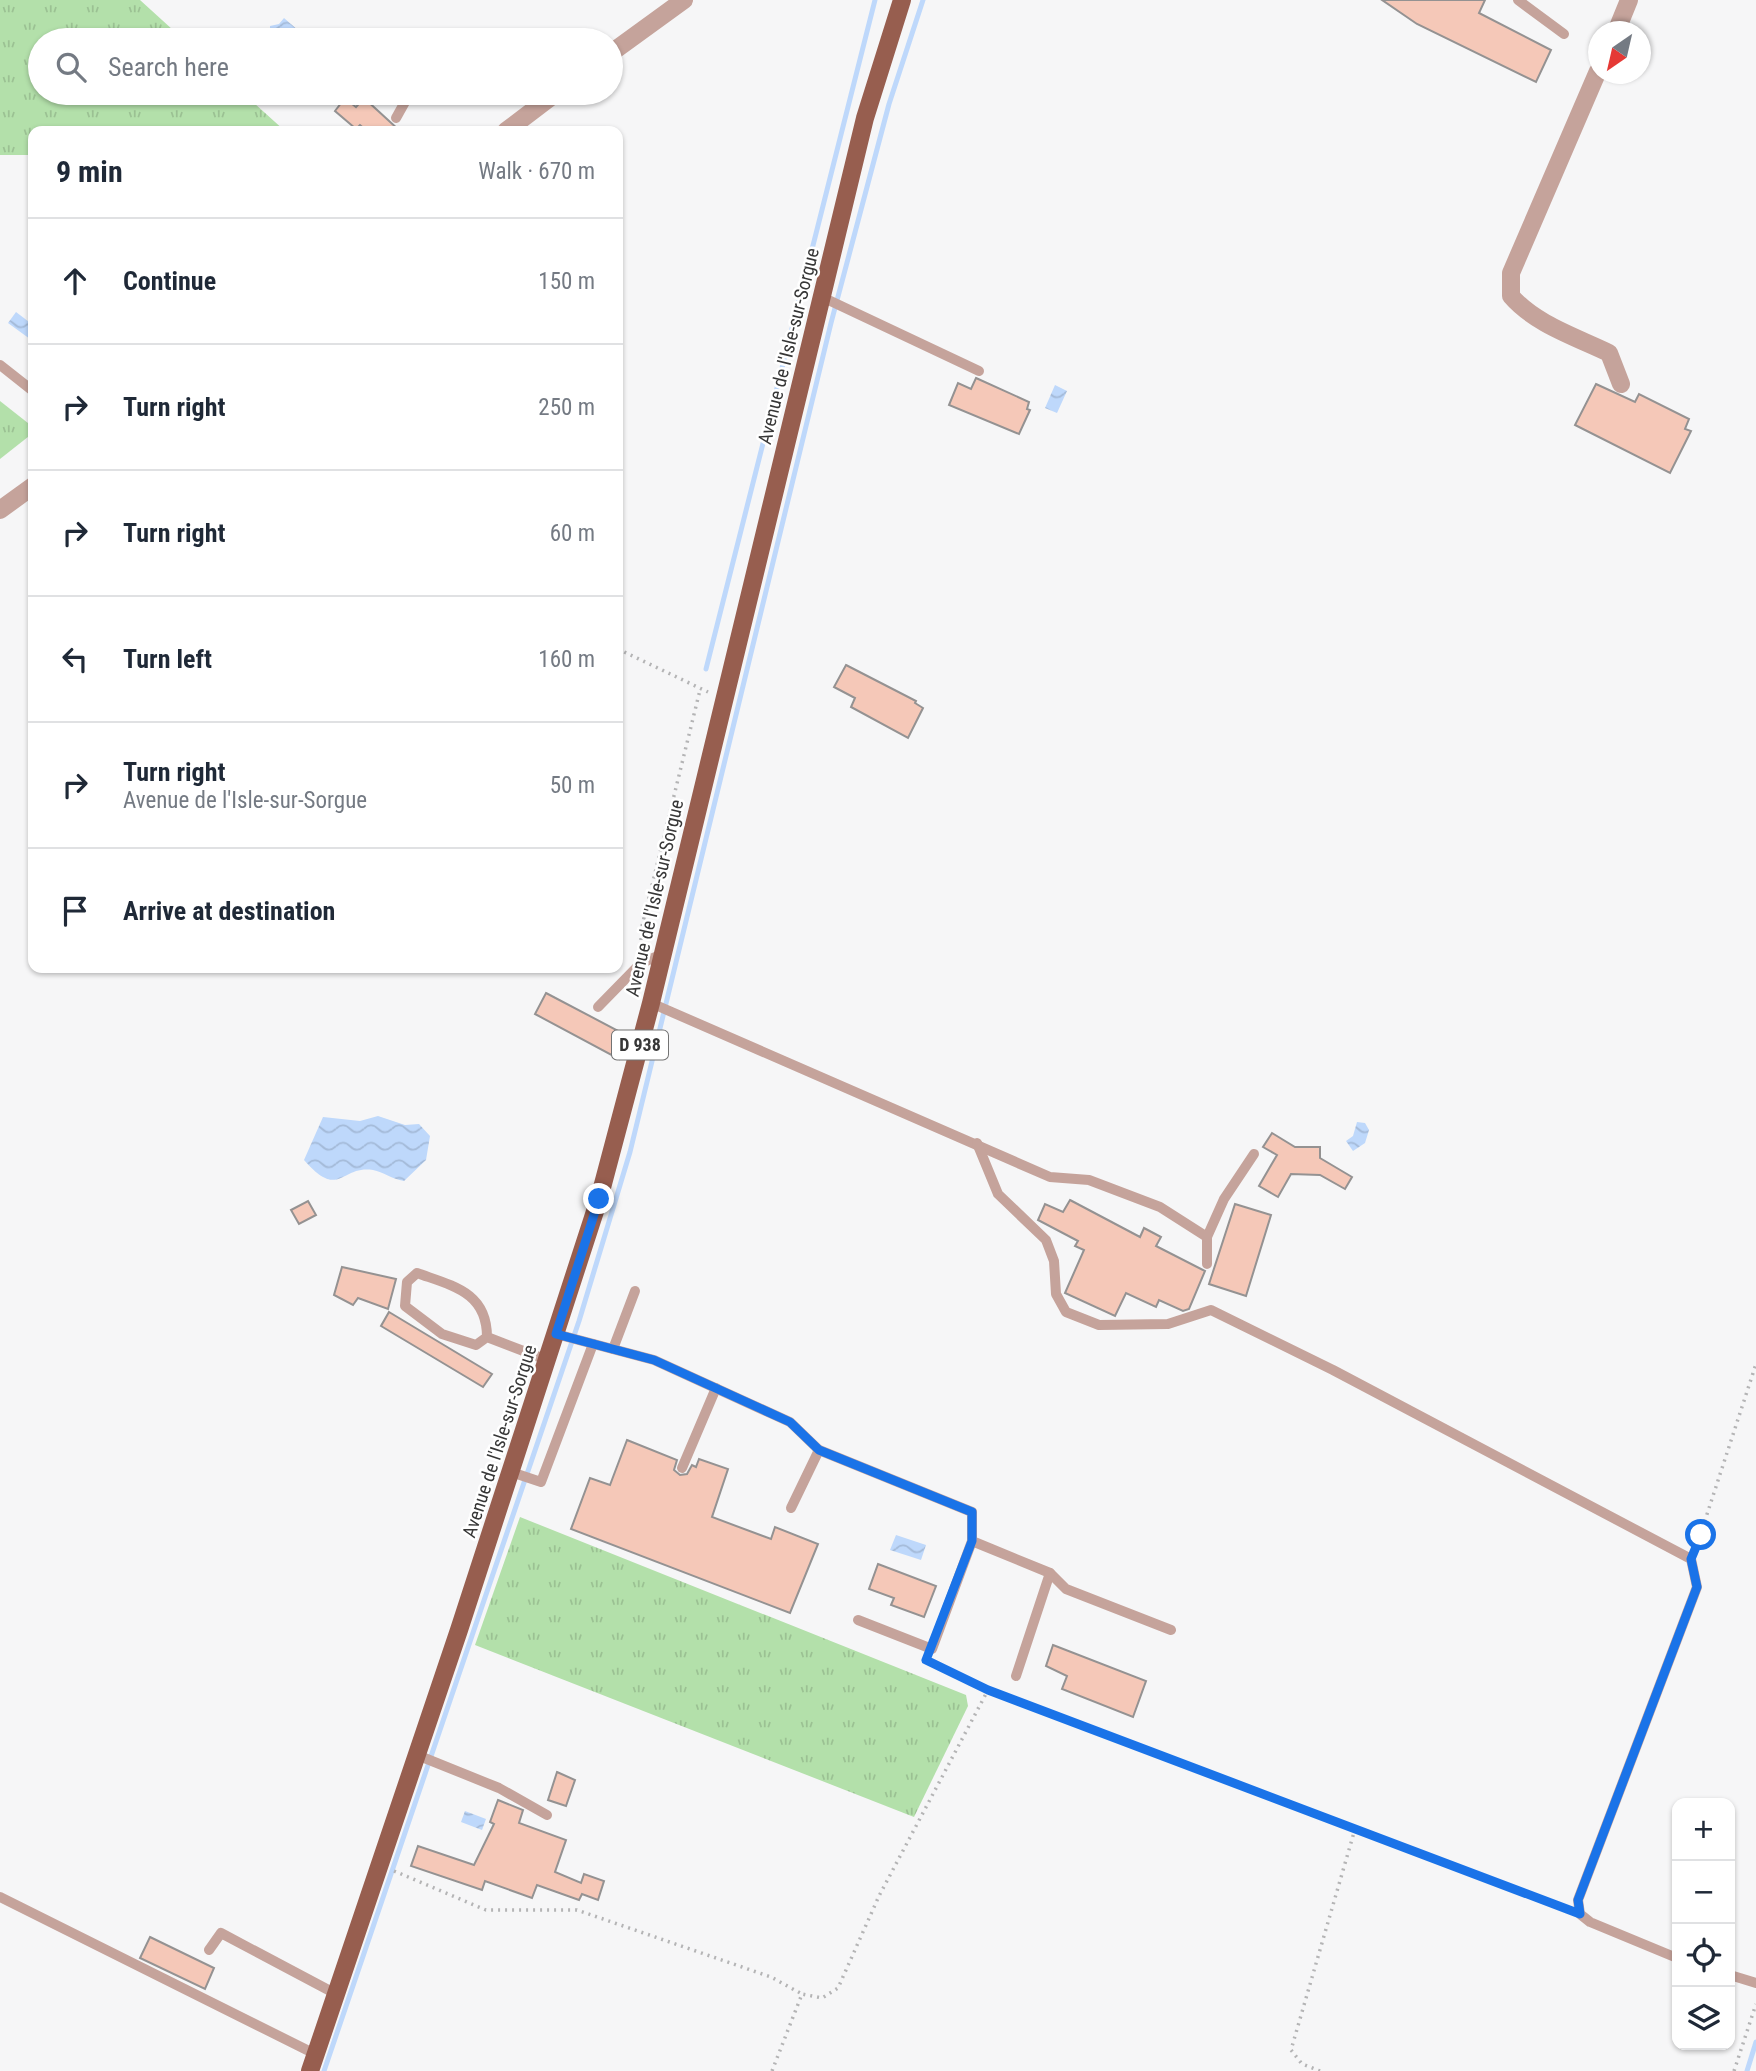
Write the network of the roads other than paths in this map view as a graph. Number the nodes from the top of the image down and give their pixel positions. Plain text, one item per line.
1 (684, 0) edge
2 (902, 0) edge
3 (1518, 0) edge
4 (1629, 0) edge
5 (1620, 21) edge
6 (1564, 34) dead end
7 (623, 44) edge
8 (1592, 84) edge
9 (403, 105) edge
10 (538, 105) edge
11 (396, 118) dead end
12 (512, 126) edge
13 (822, 297) junction
14 (0, 365) edge
15 (979, 372) dead end
16 (1621, 384) dead end
17 (28, 387) edge
18 (28, 490) edge
19 (0, 510) edge
20 (663, 954) junction
21 (651, 1003) junction
22 (598, 1007) dead end
23 (977, 1143) junction
24 (1254, 1154) dead end
25 (1207, 1237) junction
26 (1207, 1264) dead end
27 (635, 1291) dead end
28 (556, 1334) junction
29 (487, 1337) junction
30 (593, 1344) junction
31 (613, 1349) junction
32 (547, 1360) junction
33 (716, 1388) junction
34 (819, 1450) junction
35 (682, 1468) dead end
36 (511, 1472) junction
37 (791, 1508) dead end
38 (972, 1541) junction
39 (1050, 1573) junction
40 (858, 1620) dead end
41 (1171, 1630) dead end
42 (1016, 1676) dead end
43 (417, 1755) junction
44 (547, 1815) dead end
45 (0, 1897) edge
46 (209, 1950) dead end
47 (1672, 1956) edge
48 (1735, 1977) edge
49 (1756, 1983) edge
50 (336, 1994) junction
51 (313, 2062) edge

1 - 7 street
2 - 13 main road, Avenue de l'Isle-sur-Sorgue / D 938
3 - 6 lane
4 - 5 street
8 - 16 street
9 - 11 lane
10 - 12 street
13 - 15 lane
13 - 20 main road, Avenue de l'Isle-sur-Sorgue / D 938
14 - 17 lane
18 - 19 street
20 - 21 main road, Avenue de l'Isle-sur-Sorgue / D 938
20 - 22 lane
21 - 23 lane
21 - 28 main road, Avenue de l'Isle-sur-Sorgue / D 938
23 - 25 lane
23 - 47 lane
24 - 25 lane
25 - 26 lane
27 - 31 lane
28 - 30 lane
28 - 32 main road, Avenue de l'Isle-sur-Sorgue / D 938
29 - 29 lane
29 - 32 lane
30 - 31 lane
30 - 36 lane
31 - 33 lane
32 - 36 main road, Avenue de l'Isle-sur-Sorgue / D 938
33 - 34 lane
33 - 35 lane
34 - 37 lane
34 - 38 lane
36 - 43 main road, Avenue de l'Isle-sur-Sorgue / D 938
38 - 39 lane
38 - 40 lane
39 - 41 lane
39 - 42 lane
43 - 44 lane
43 - 50 main road, Avenue de l'Isle-sur-Sorgue / D 938
45 - 51 lane
46 - 50 lane
48 - 49 lane
50 - 51 main road, Avenue de l'Isle-sur-Sorgue / D 938

